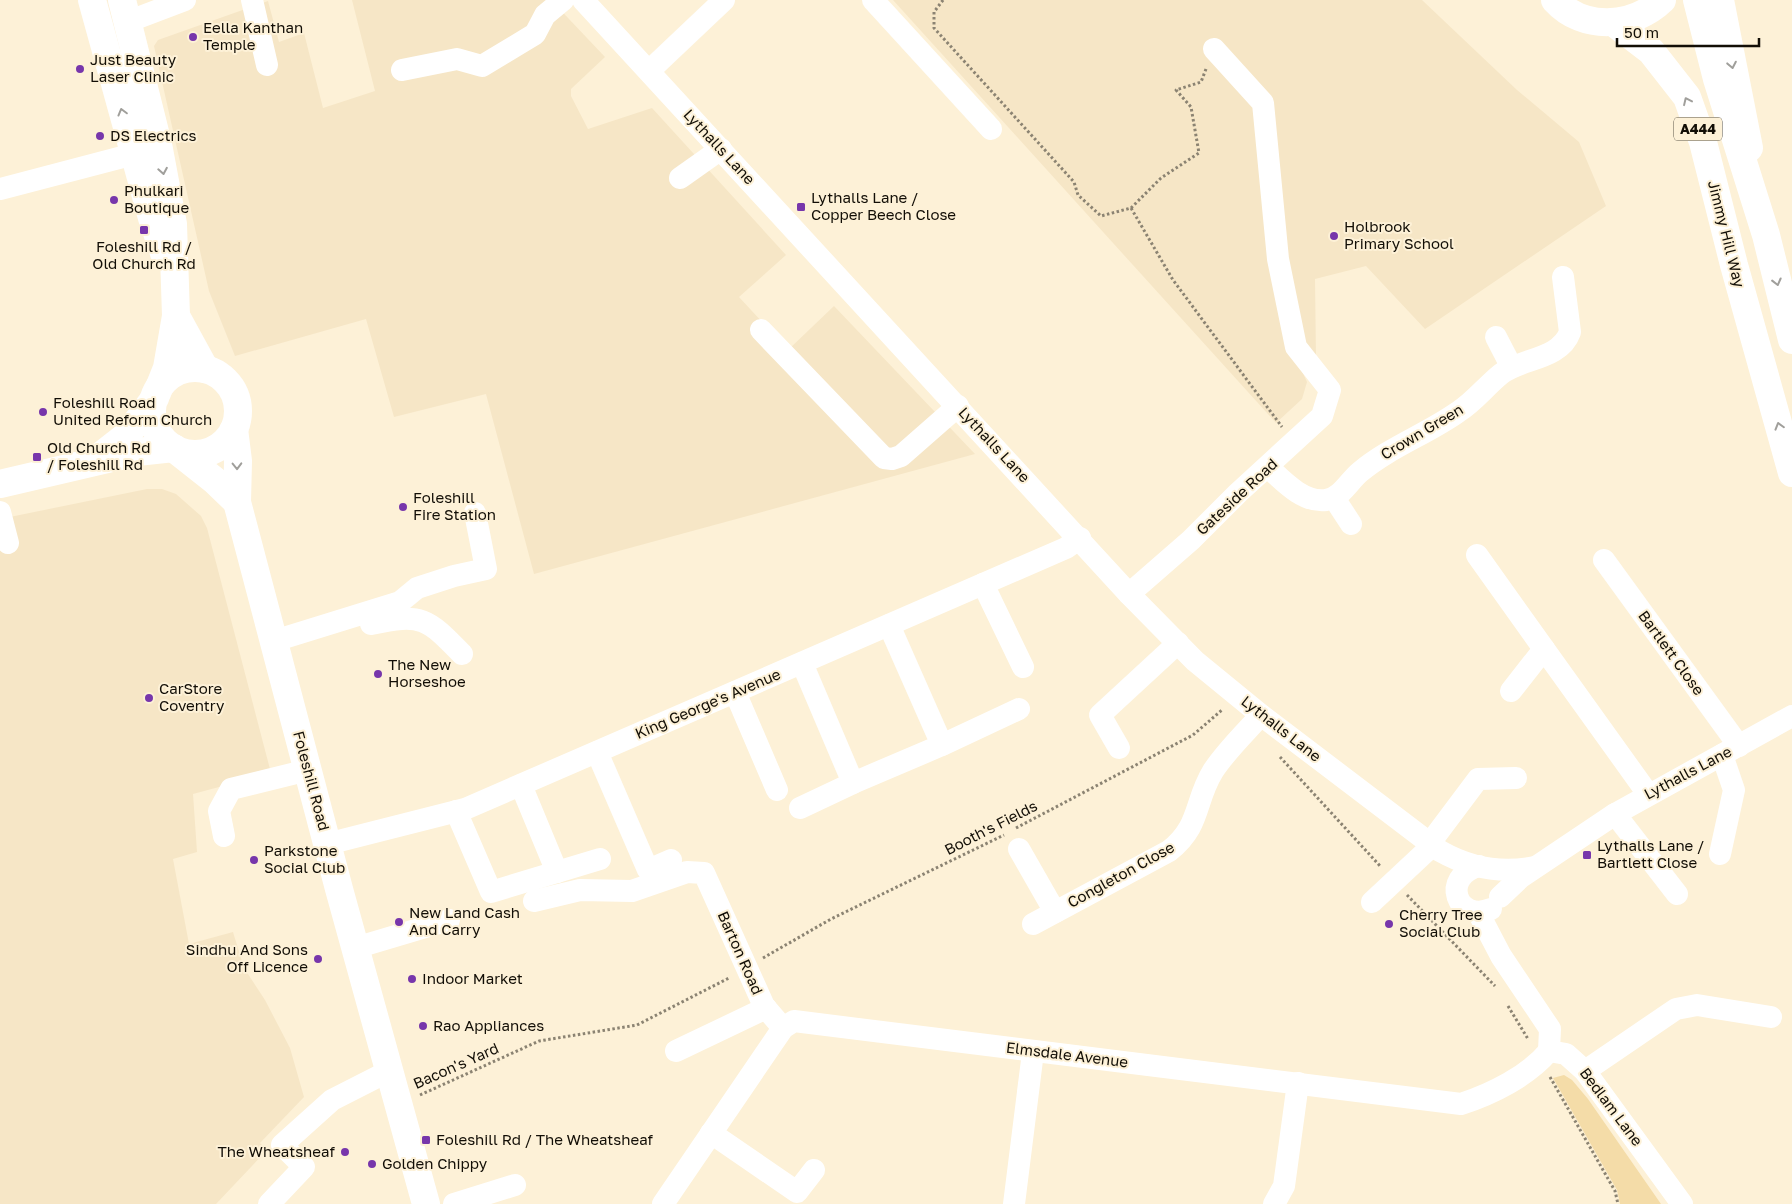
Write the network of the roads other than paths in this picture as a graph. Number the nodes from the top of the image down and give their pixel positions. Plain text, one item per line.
1 (92, 0) edge
2 (185, 0) edge
3 (252, 0) edge
4 (563, 0) edge
5 (583, 0) edge
6 (724, 0) edge
7 (873, 0) edge
8 (1555, 0) edge
9 (1662, 0) edge
10 (1697, 0) edge
11 (1720, 0) edge
12 (124, 11) edge
13 (1613, 22) junction
14 (1214, 49) road end
15 (267, 64) dead end
16 (402, 70) dead end
17 (648, 71) junction
18 (991, 129) dead end
19 (721, 149) junction
20 (134, 154) junction
21 (680, 178) dead end
22 (0, 189) edge
23 (1766, 235) junction
24 (173, 276) junction
25 (1563, 277) dead end
26 (176, 316) junction
27 (761, 330) dead end
28 (1496, 337) dead end
29 (1792, 340) edge
30 (1511, 366) junction
31 (205, 369) junction
32 (156, 396) junction
33 (958, 406) junction
34 (234, 429) junction
35 (175, 449) junction
36 (93, 462) junction
37 (1268, 467) junction
38 (1792, 473) edge
39 (0, 484) edge
40 (1334, 498) junction
41 (237, 502) junction
42 (0, 512) edge
43 (475, 513) dead end
44 (1351, 524) dead end
45 (1080, 538) junction
46 (8, 543) dead end
47 (1477, 555) dead end
48 (1604, 560) dead end
49 (983, 584) junction
50 (1129, 594) junction
51 (889, 625) junction
52 (1178, 643) junction
53 (275, 647) junction
54 (1544, 648) junction
55 (462, 654) dead end
56 (802, 663) junction
57 (1024, 667) dead end
58 (1511, 691) dead end
59 (735, 692) junction
60 (1019, 709) dead end
61 (1260, 714) junction
62 (1792, 716) edge
63 (942, 745) junction
64 (1119, 748) dead end
65 (1730, 751) junction
66 (597, 752) junction
67 (308, 770) junction
68 (1516, 778) dead end
69 (853, 783) junction
70 (521, 785) junction
71 (777, 790) dead end
72 (1648, 794) junction
73 (800, 808) dead end
74 (456, 811) junction
75 (1615, 814) junction
76 (224, 836) dead end
77 (328, 844) junction
78 (1434, 847) junction
79 (1019, 849) dead end
80 (1720, 854) dead end
81 (600, 859) dead end
82 (671, 860) dead end
83 (1484, 867) junction
84 (1535, 867) junction
85 (557, 872) junction
86 (1457, 894) junction
87 (1677, 894) dead end
88 (534, 901) dead end
89 (1372, 902) dead end
90 (1491, 905) junction
91 (1055, 912) junction
92 (449, 920) dead end
93 (1033, 924) dead end
94 (355, 948) junction
95 (766, 1008) junction
96 (1771, 1016) dead end
97 (783, 1028) junction
98 (676, 1051) dead end
99 (1033, 1052) junction
100 (1545, 1056) junction
101 (389, 1071) junction
102 (1585, 1071) junction
103 (1298, 1083) junction
104 (711, 1133) junction
105 (814, 1170) dead end
106 (515, 1186) dead end
107 (793, 1198) edge
108 (269, 1204) edge
109 (426, 1204) edge
110 (454, 1204) edge
111 (662, 1204) edge
112 (1014, 1204) edge
113 (1274, 1204) edge
114 (1682, 1204) edge

20 -> 1 main road
2 - 12 street
3 - 15 street
4 - 16 street
5 - 17 street, Lythalls Lane
6 - 17 street
7 - 18 street
8 - 13 main road
9 - 13 main road
10 - 23 main road, A444
11 -> 23 main road
12 -> 24 main road
38 -> 13 main road, Jimmy Hill Way / A444
14 - 37 street, Gateside Road
17 - 19 street, Lythalls Lane
19 - 21 street
19 - 33 street, Lythalls Lane
20 - 22 street
20 - 24 main road
23 -> 29 main road, A444
24 - 26 main road
25 - 30 street, Crown Green
26 - 31 main road
26 - 32 main road
27 - 33 street
28 - 30 street
30 - 40 street, Crown Green
31 - 32 main road
31 - 34 main road
32 - 35 main road
32 - 36 main road
33 - 45 street, Lythalls Lane
34 - 35 main road
34 -> 41 main road, Foleshill Road
35 - 36 main road
35 - 41 main road
36 - 39 main road
37 - 40 street
37 - 50 street, Gateside Road
40 - 44 street
41 - 53 main road, Foleshill Road
42 - 46 street
43 - 53 street
45 - 49 street, King George's Avenue
45 - 50 street, Lythalls Lane
47 - 54 street
48 - 65 street, Bartlett Close
49 - 51 street, King George's Avenue
49 - 57 street
50 - 52 street, Lythalls Lane
51 - 56 street, King George's Avenue
51 - 63 street
52 - 61 street, Lythalls Lane
52 - 64 street
53 - 55 street
53 - 67 main road, Foleshill Road
54 - 58 street
54 - 72 street
56 - 59 street, King George's Avenue
56 - 69 street
59 - 66 street, King George's Avenue
59 - 71 street
60 - 63 street
61 - 78 street, Lythalls Lane
61 - 91 street, Congleton Close
62 - 65 street, Lythalls Lane
63 - 69 street
65 - 72 street, Lythalls Lane
65 - 80 street, Bartlett Close
66 - 70 street, King George's Avenue
66 - 82 street
67 - 76 street
67 - 77 main road, Foleshill Road
68 - 78 street
69 - 73 street
70 - 74 street, King George's Avenue
70 - 85 street
72 - 75 street, Lythalls Lane
74 - 77 street, King George's Avenue
74 - 85 street
75 - 84 street, Lythalls Lane
75 - 87 street
77 - 94 main road, Foleshill Road
78 - 83 street, Lythalls Lane
78 - 86 street, Lythalls Lane
78 - 89 street
79 - 91 street
81 - 85 street
83 - 84 street, Lythalls Lane
83 - 86 street
83 - 90 street
84 - 90 street, Lythalls Lane
86 - 90 street
88 - 95 street, Barton Road
90 - 100 street
91 - 93 street, Congleton Close
92 - 94 street
94 - 101 main road, Foleshill Road
95 - 97 street, Barton Road
95 - 98 street
96 - 102 street
97 - 99 street, Elmsdale Avenue
97 - 104 street
99 - 103 street, Elmsdale Avenue
99 - 112 street
100 - 102 street, Bedlam Lane
100 - 103 street, Elmsdale Avenue
101 - 108 street
101 - 109 main road, Foleshill Road
102 - 114 street, Bedlam Lane
103 - 113 street
104 - 107 street
104 - 111 street
105 - 107 street
106 - 110 street

